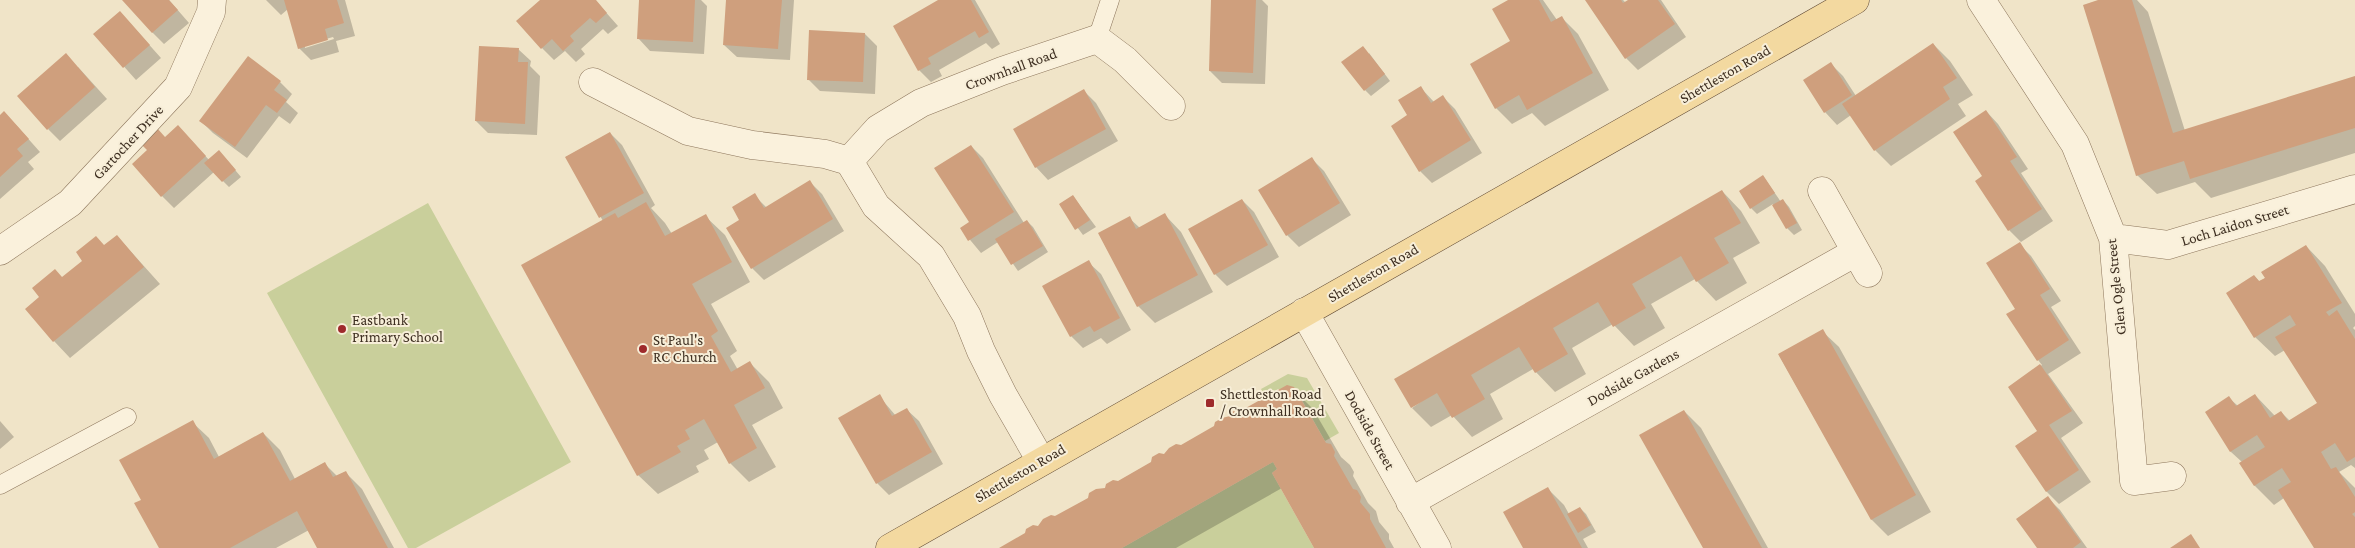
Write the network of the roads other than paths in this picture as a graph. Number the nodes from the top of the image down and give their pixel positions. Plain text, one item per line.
1 (212, 0) edge
2 (1110, 0) edge
3 (1981, 0) edge
4 (1850, 1) edge
5 (1097, 39) junction
6 (593, 82) dead end
7 (1171, 106) dead end
8 (849, 161) junction
9 (2355, 189) edge
10 (1822, 191) dead end
11 (2113, 238) junction
12 (0, 251) edge
13 (1304, 312) junction
14 (126, 417) dead end
15 (1041, 461) junction
16 (2172, 476) dead end
17 (0, 485) edge
18 (1410, 502) junction
19 (890, 548) edge
20 (1437, 548) edge

1 - 12 street, Gartocher Drive
2 - 5 lane
3 - 11 street, Glen Ogle Street
4 - 13 main road, Shettleston Road
5 - 7 street
5 - 8 street, Crownhall Road
6 - 8 street
8 - 15 street
9 - 11 street, Loch Laidon Street
10 - 18 street, Dodside Gardens
11 - 16 street, Glen Ogle Street
13 - 15 main road, Shettleston Road
13 - 18 street, Dodside Street
14 - 17 lane
15 - 19 main road, Shettleston Road
18 - 20 street, Dodside Street

